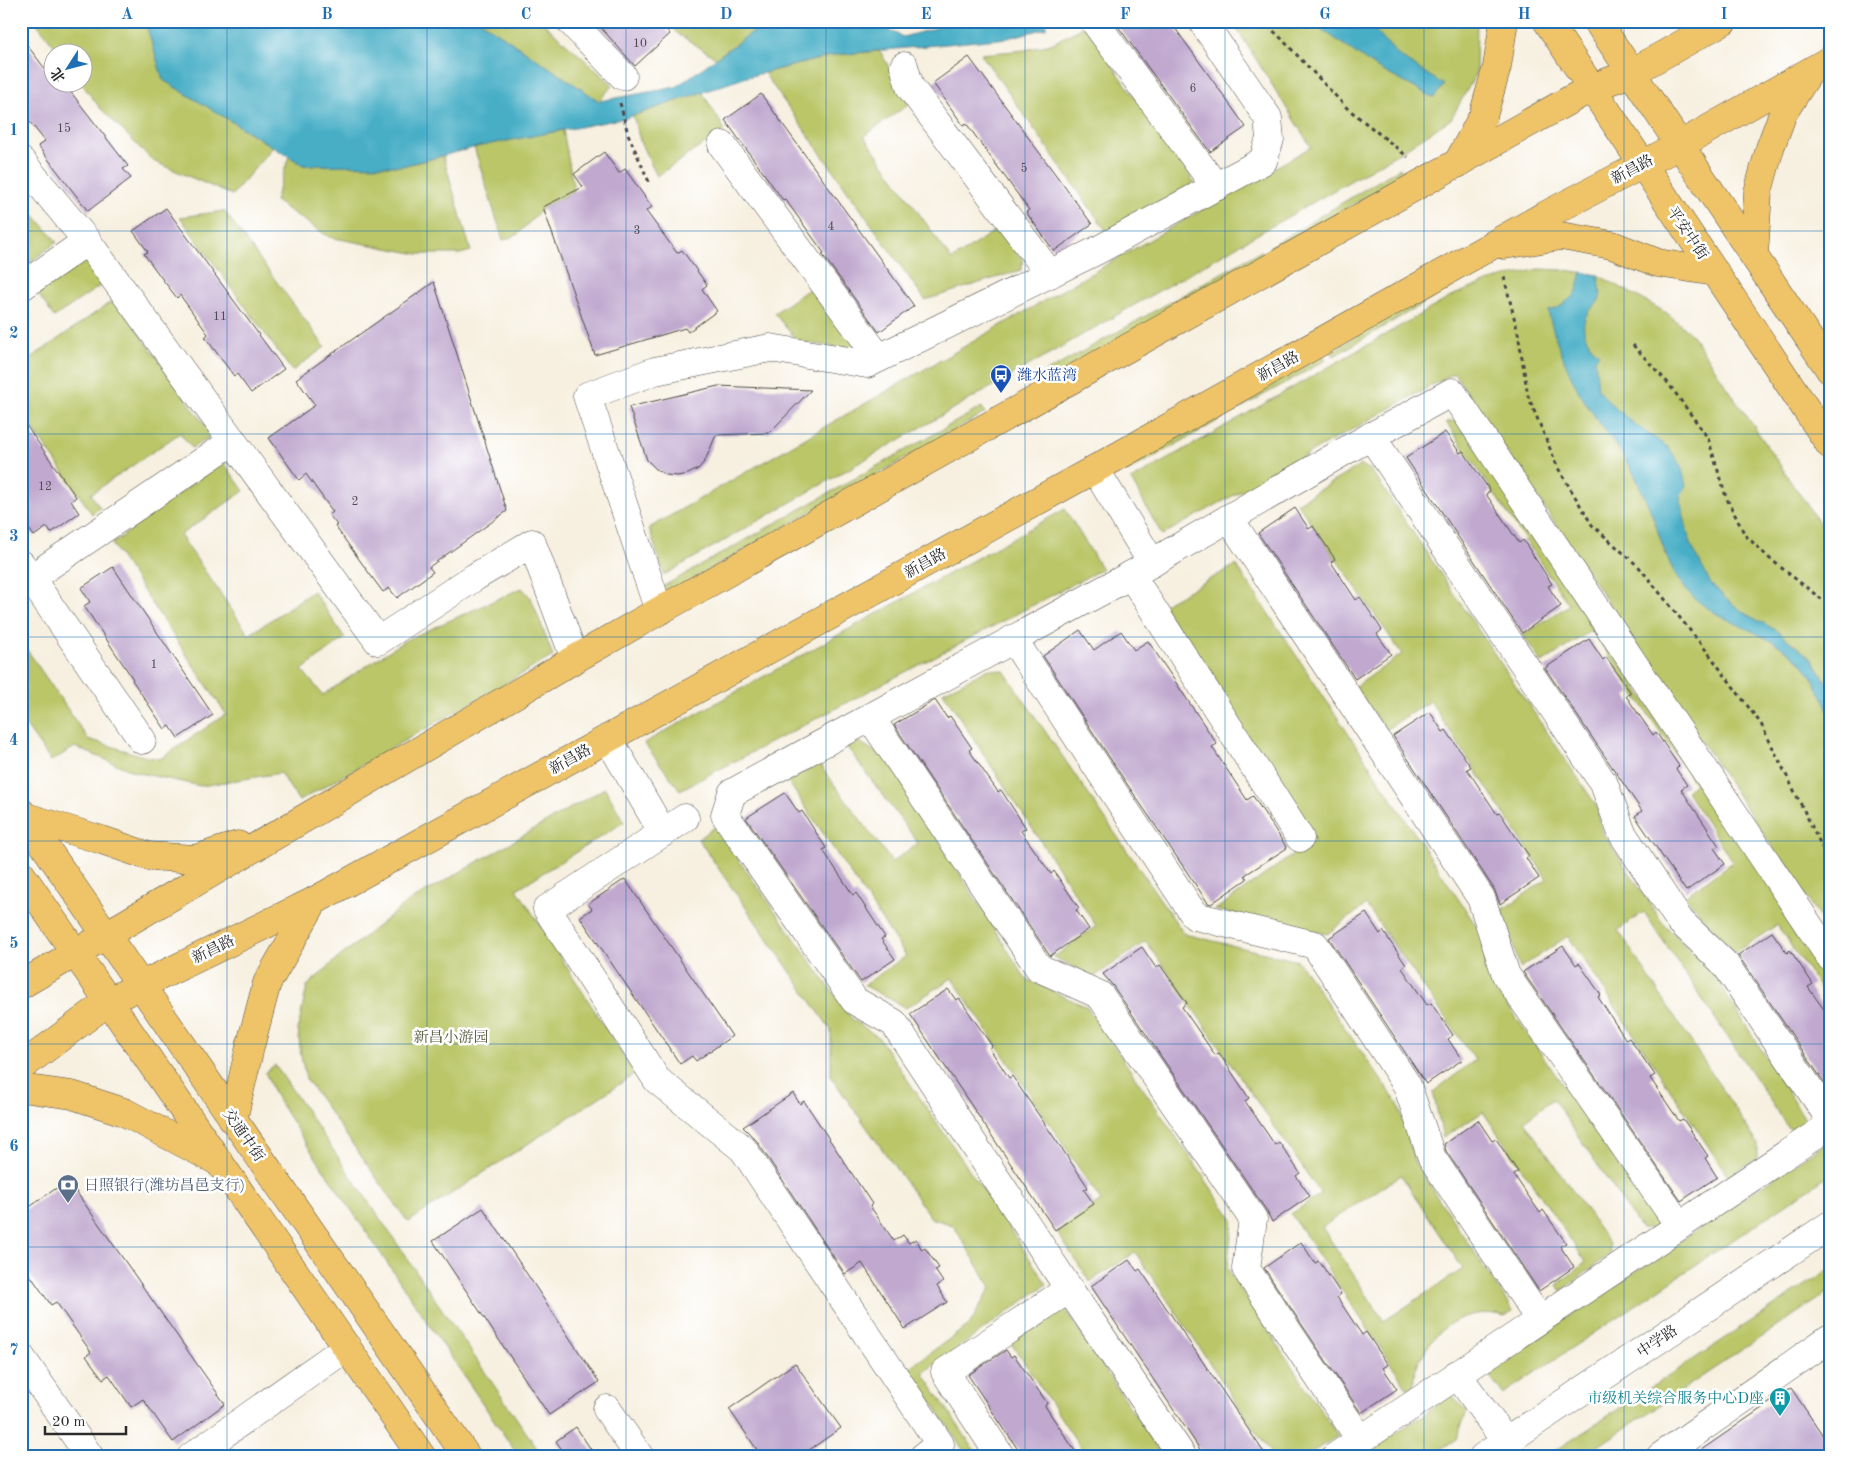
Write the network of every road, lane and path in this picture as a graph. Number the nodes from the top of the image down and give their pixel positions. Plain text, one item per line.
1 (570, 21) edge
2 (1094, 21) edge
3 (1202, 21) edge
4 (1261, 21) edge
5 (1504, 21) edge
6 (1547, 21) edge
7 (1597, 21) edge
8 (1723, 21) edge
9 (1820, 65) edge
10 (904, 66) dead end
11 (1631, 72) junction
12 (621, 87) joint
13 (1591, 88) junction
14 (722, 145) dead end
15 (1680, 145) junction
16 (1408, 157) dead end
17 (21, 161) edge
18 (1457, 164) junction
19 (1642, 164) junction
20 (650, 182) dead end
21 (1216, 187) junction
22 (87, 241) junction
23 (1486, 249) junction
24 (1754, 256) junction
25 (1715, 272) junction
26 (1050, 274) junction
27 (1504, 277) dead end
28 (21, 287) edge
29 (1633, 345) dead end
30 (879, 358) junction
31 (1830, 370) edge
32 (1371, 436) junction
33 (233, 441) junction
34 (1830, 445) edge
35 (1095, 469) junction
36 (1229, 518) junction
37 (1142, 569) junction
38 (26, 571) edge
39 (1830, 606) edge
40 (659, 611) junction
41 (1013, 639) junction
42 (575, 659) junction
43 (870, 717) junction
44 (608, 738) junction
45 (142, 740) dead end
46 (22, 814) edge
47 (686, 818) dead end
48 (280, 832) junction
49 (663, 833) junction
50 (1300, 838) dead end
51 (1830, 863) edge
52 (21, 874) edge
53 (314, 901) junction
54 (106, 936) junction
55 (75, 952) junction
56 (1830, 957) edge
57 (21, 985) edge
58 (140, 985) junction
59 (109, 1001) junction
60 (21, 1067) edge
61 (21, 1088) edge
62 (1830, 1119) edge
63 (233, 1120) junction
64 (1830, 1124) edge
65 (220, 1162) junction
66 (1830, 1224) edge
67 (1679, 1225) junction
68 (1069, 1289) junction
69 (1539, 1319) junction
70 (1830, 1338) edge
71 (347, 1347) junction
72 (21, 1357) edge
73 (1458, 1374) junction
74 (606, 1409) dead end
75 (1360, 1440) junction
76 (1506, 1442) junction
77 (90, 1457) edge
78 (191, 1457) edge
79 (422, 1457) edge
80 (467, 1457) edge
81 (640, 1457) edge
82 (923, 1457) edge
83 (1001, 1457) edge
84 (1183, 1457) edge
85 (1334, 1457) edge
86 (1483, 1457) edge
87 (1660, 1457) edge

1 - 12 street
2 - 21 street
3 - 21 street
4 - 16 path
5 - 18 main road
6 - 13 main road, 平安中街
7 - 11 main road
8 - 11 main road
9 - 15 main road, 新昌路
9 - 24 main road
10 - 26 street
11 - 13 main road
11 - 15 main road
12 - 20 path
13 - 18 main road
13 - 19 main road, 平安中街
14 - 30 street
15 - 19 main road, 新昌路
15 - 24 main road
17 - 22 street
18 - 40 main road
19 - 23 main road, 新昌路
19 - 25 main road, 平安中街
21 - 26 street
22 - 28 street
22 - 33 street
23 - 25 main road
23 - 35 main road, 新昌路
24 - 31 main road
25 - 34 main road, 平安中街
26 - 30 street
27 - 51 path
29 - 39 path
30 - 40 street
32 - 36 street
32 - 56 street
32 - 62 street
33 - 38 street
33 - 42 street
35 - 37 street
35 - 44 main road, 新昌路
36 - 37 street
36 - 67 street
37 - 41 street
37 - 50 street
38 - 45 street
40 - 42 main road
41 - 43 street
41 - 69 street
42 - 48 main road
43 - 68 street
43 - 75 street
44 - 49 street
44 - 53 main road, 新昌路
46 - 48 main road
46 - 54 main road, 交通中街
47 - 49 street
48 - 54 main road
49 - 82 street
52 - 55 main road
53 - 58 main road, 新昌路
53 - 63 main road
54 - 55 main road
54 - 58 main road, 交通中街
55 - 57 main road
55 - 59 main road
58 - 59 main road, 新昌路
58 - 63 main road, 交通中街
59 - 60 main road, 新昌路
59 - 65 main road
61 - 65 main road
63 - 80 main road, 交通中街
64 - 67 street
65 - 71 main road
66 - 76 street, 中学路
67 - 69 street
68 - 83 street
68 - 84 street
69 - 73 street
70 - 87 street
71 - 78 street
71 - 79 main road
72 - 77 street
73 - 75 street
73 - 76 street
74 - 81 street
75 - 85 street
76 - 86 street, 中学路

